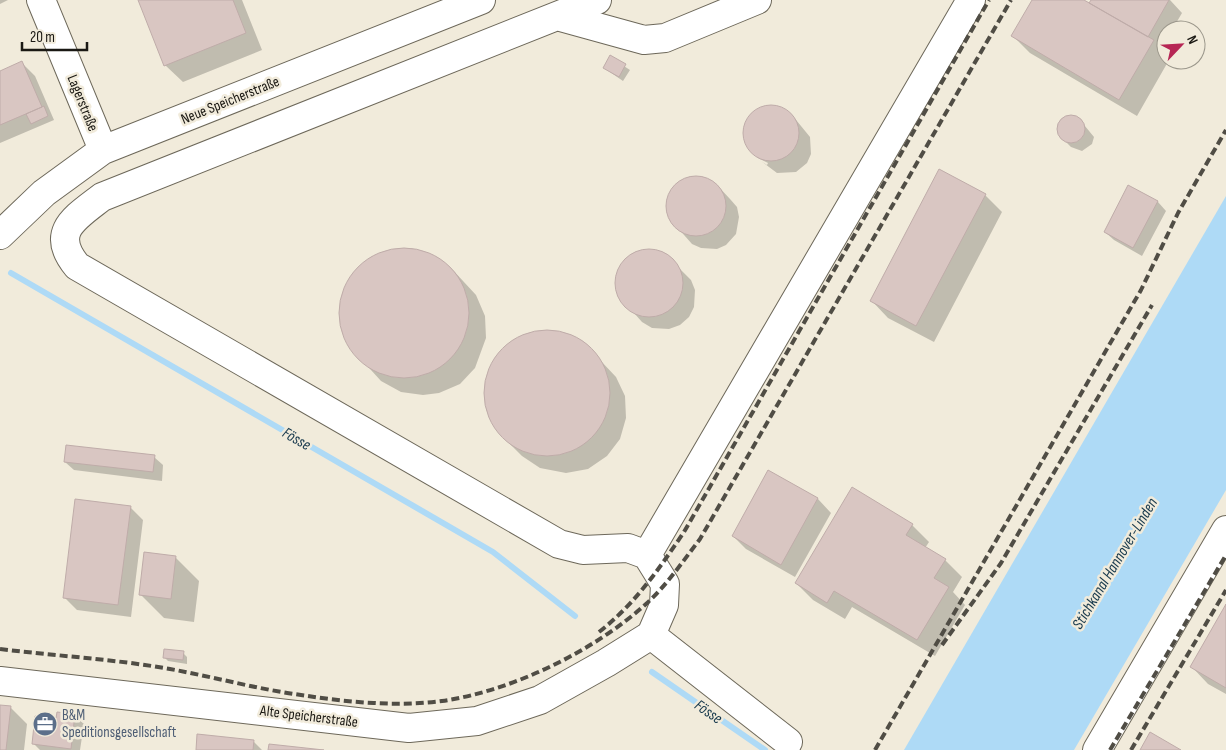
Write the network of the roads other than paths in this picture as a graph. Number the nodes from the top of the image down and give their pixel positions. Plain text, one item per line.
1 (41, 0) edge
2 (481, 0) edge
3 (597, 0) edge
4 (757, 0) edge
5 (971, 0) edge
6 (556, 16) junction
7 (103, 150) junction
8 (0, 235) edge
9 (1226, 530) edge
10 (647, 555) junction
11 (651, 635) junction
12 (0, 681) edge
13 (788, 742) dead end
14 (1096, 750) edge

1 - 7 street, Lagerstraße
2 - 7 street, Neue Speicherstraße
3 - 6 street
4 - 6 street
5 - 10 street
6 - 10 street
7 - 8 street, Neue Speicherstraße
9 - 14 street
10 - 11 street
11 - 12 street, Alte Speicherstraße
11 - 13 street

